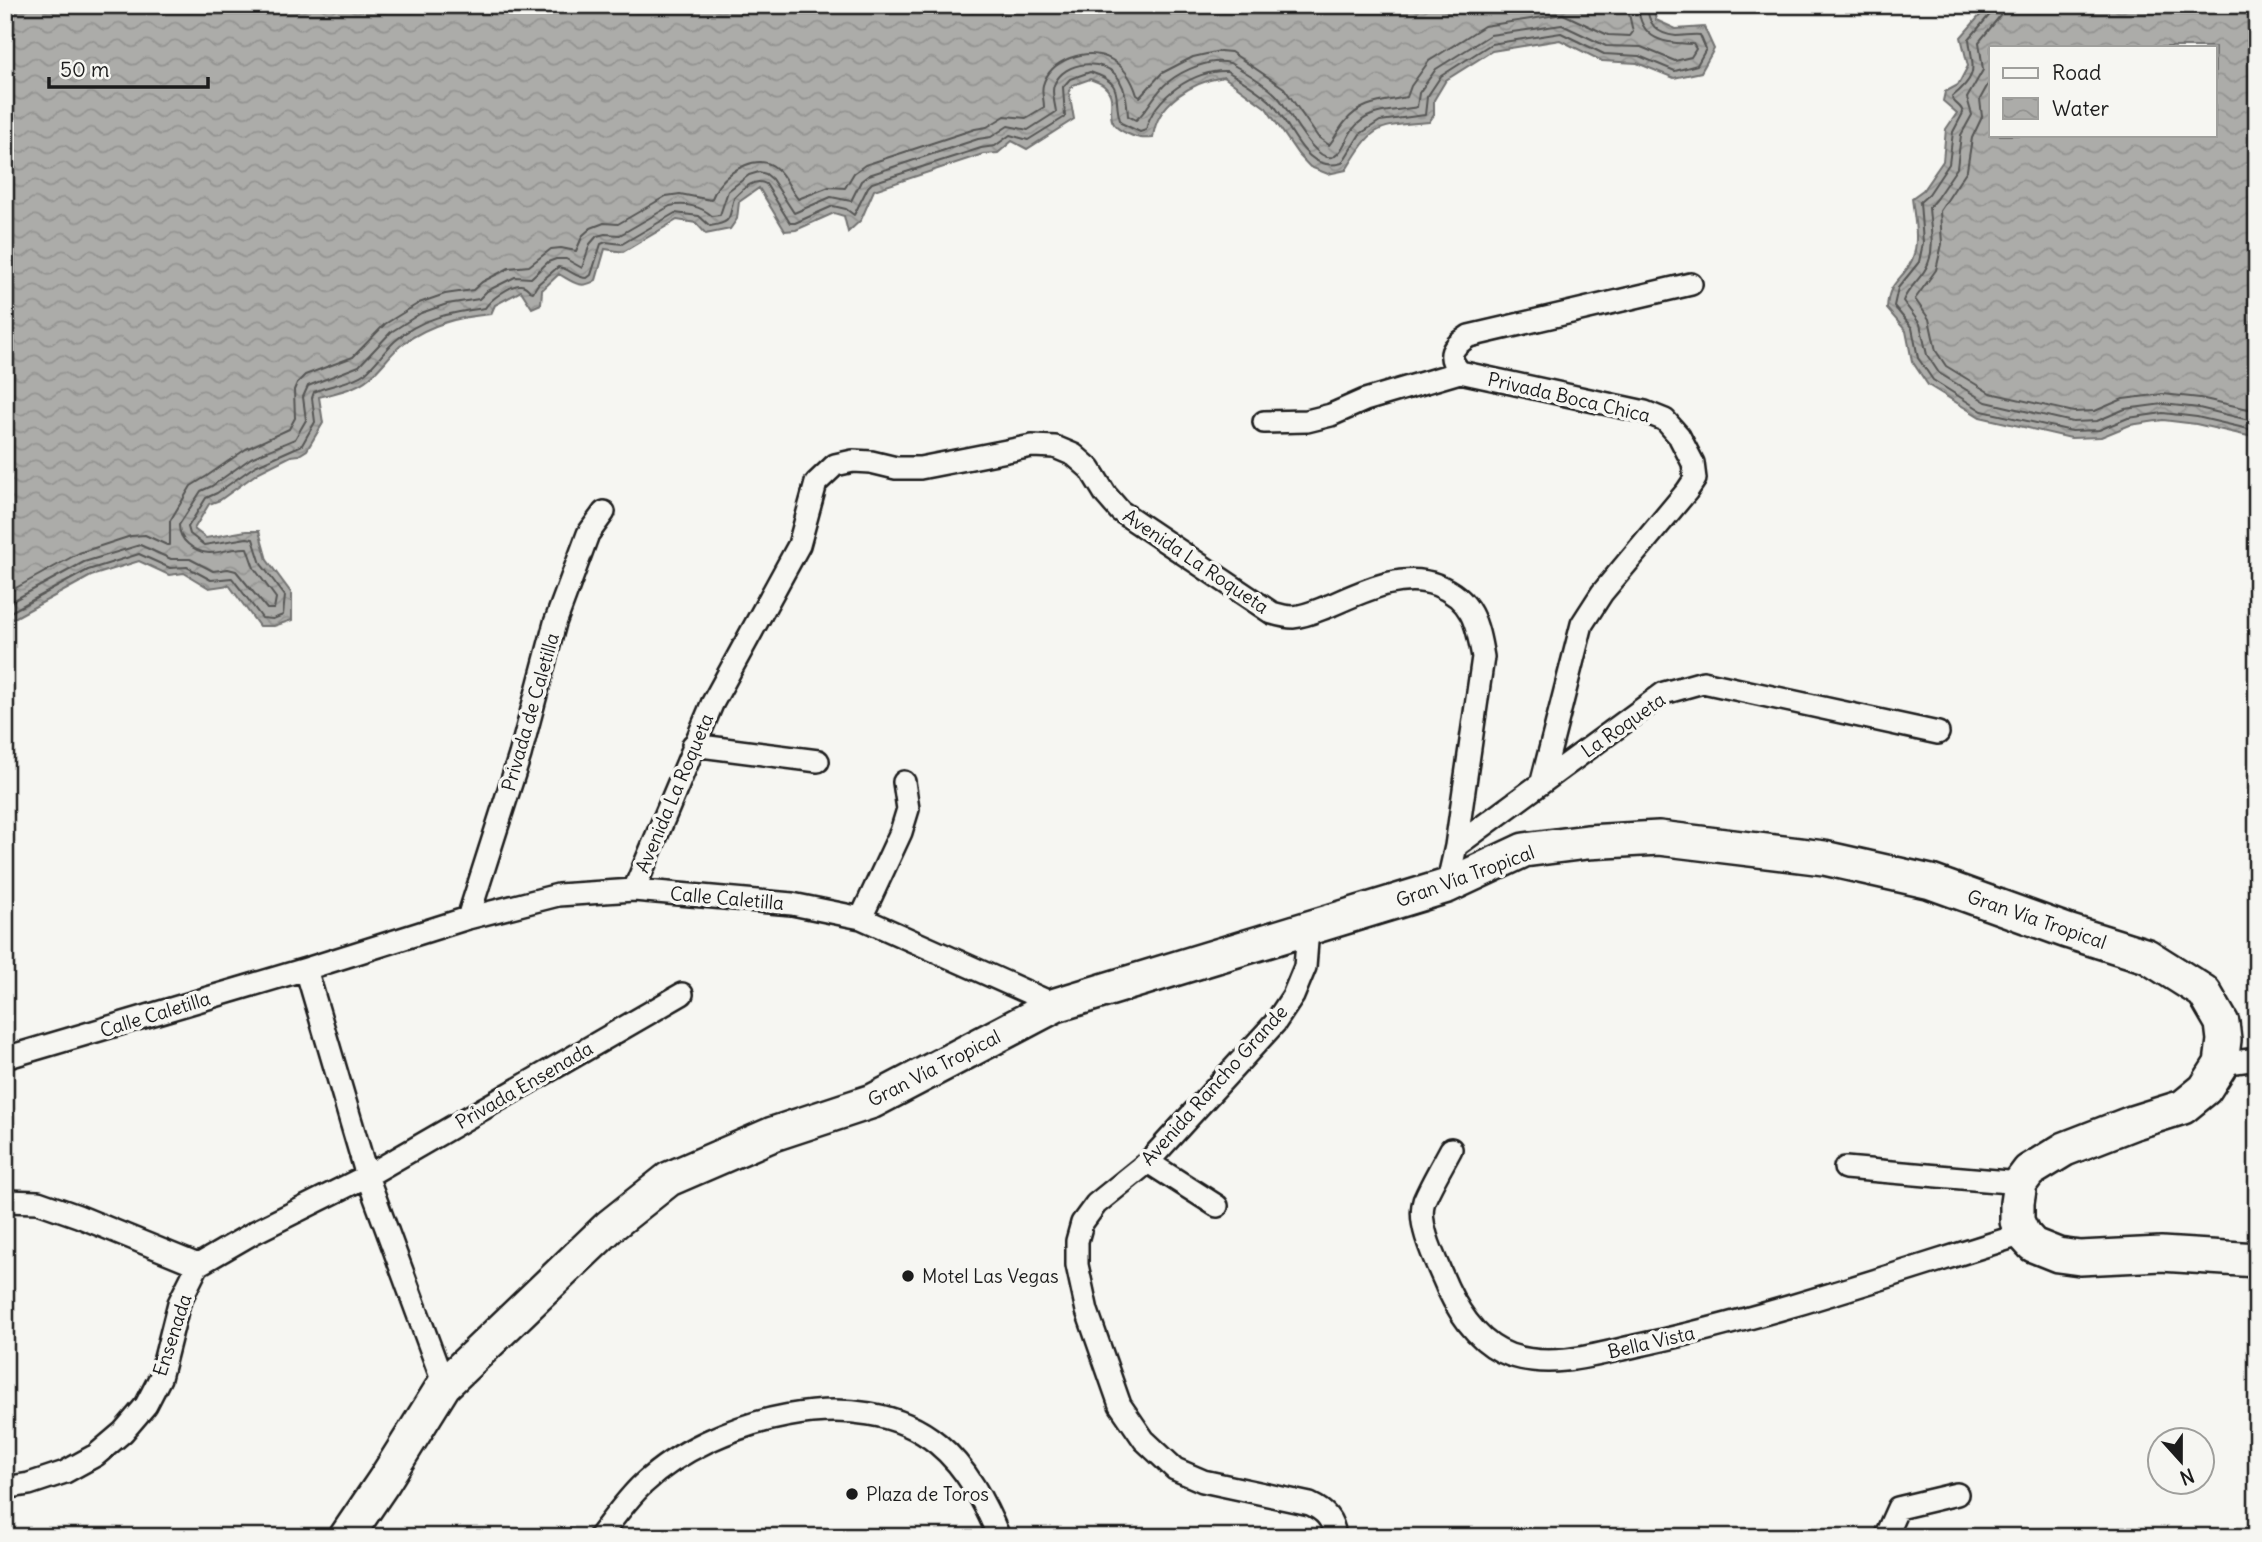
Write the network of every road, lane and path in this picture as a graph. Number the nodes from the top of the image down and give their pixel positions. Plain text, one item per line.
1 (1691, 284) dead end
2 (1460, 372) junction
3 (1264, 422) dead end
4 (604, 512) dead end
5 (1938, 733) dead end
6 (693, 744) junction
7 (818, 761) dead end
8 (1542, 781) junction
9 (904, 782) dead end
10 (1456, 846) junction
11 (1447, 886) junction
12 (634, 890) junction
13 (468, 918) junction
14 (861, 918) junction
15 (1308, 929) junction
16 (306, 969) junction
17 (682, 994) dead end
18 (1055, 1005) junction
19 (5, 1058) edge
20 (2257, 1059) edge
21 (2221, 1064) junction
22 (1451, 1149) dead end
23 (1148, 1162) junction
24 (1845, 1168) dead end
25 (367, 1175) junction
26 (2020, 1183) junction
27 (5, 1201) edge
28 (1217, 1206) dead end
29 (2023, 1234) junction
30 (2257, 1260) edge
31 (198, 1265) junction
32 (444, 1385) junction
33 (5, 1488) edge
34 (1957, 1494) dead end
35 (346, 1537) edge
36 (598, 1537) edge
37 (999, 1537) edge
38 (1335, 1537) edge
39 (1885, 1537) edge

1 - 2 street, Privada Boca Chica
2 - 3 street
2 - 8 street, Privada Boca Chica
4 - 13 street, Privada de Caletilla
5 - 8 street, La Roqueta
6 - 7 street
6 - 10 street, Avenida La Roqueta
6 - 12 street, Avenida La Roqueta
8 - 10 street, La Roqueta
9 - 14 street
10 - 11 street, Avenida La Roqueta
11 - 15 main road, Gran Vía Tropical
11 - 21 main road, Gran Vía Tropical
12 - 13 street, Calle Caletilla
12 - 14 street, Calle Caletilla
13 - 16 street, Calle Caletilla
14 - 18 street, Calle Caletilla
15 - 18 main road, Gran Vía Tropical
15 - 23 street, Avenida Rancho Grande
16 - 19 street, Calle Caletilla
16 - 25 street
17 - 25 street, Privada Ensenada
18 - 32 main road, Gran Vía Tropical
20 - 21 street
21 - 26 main road
22 - 29 street, Bella Vista
23 - 28 street
23 - 38 street, Avenida Rancho Grande
24 - 26 street
25 - 31 street
25 - 32 street
26 - 29 main road
27 - 31 street
29 - 30 main road
31 - 33 street, Ensenada
32 - 35 main road, Gran Vía Tropical
34 - 39 street
36 - 37 street

